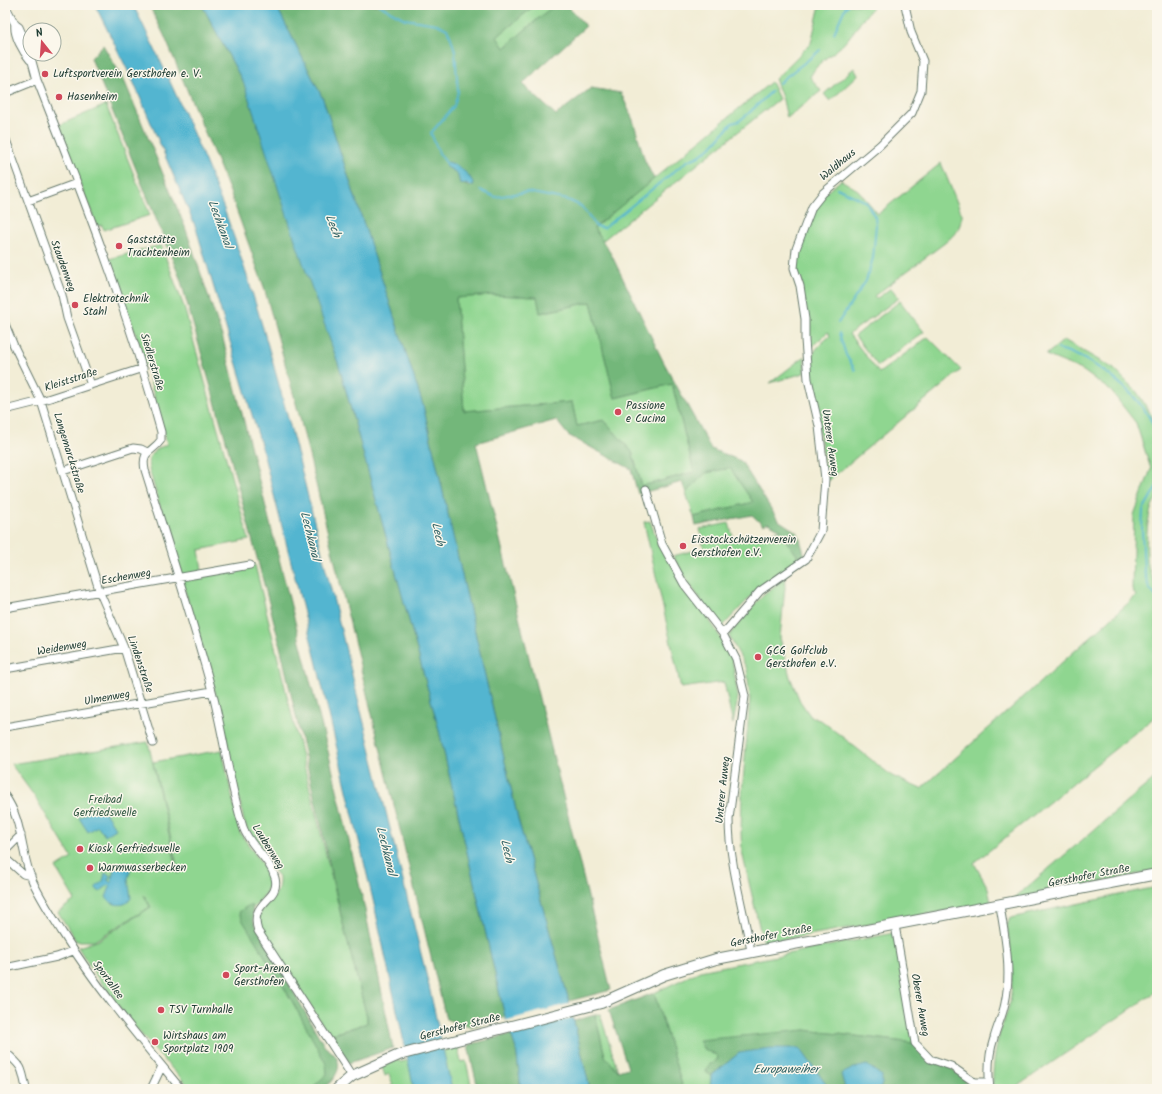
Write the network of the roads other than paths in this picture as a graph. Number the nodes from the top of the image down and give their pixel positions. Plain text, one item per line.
1 (5, 5) edge
2 (905, 5) edge
3 (22, 35) edge
4 (32, 62) edge
5 (36, 80) junction
6 (5, 93) edge
7 (5, 137) edge
8 (77, 183) junction
9 (28, 201) junction
10 (5, 324) edge
11 (14, 346) junction
12 (5, 348) edge
13 (807, 359) joint
14 (143, 368) junction
15 (91, 385) junction
16 (41, 401) junction
17 (5, 410) edge
18 (147, 452) junction
19 (63, 471) junction
20 (646, 489) dead end
21 (250, 566) dead end
22 (178, 579) junction
23 (100, 593) junction
24 (5, 608) edge
25 (723, 634) junction
26 (124, 648) junction
27 (5, 669) edge
28 (212, 691) junction
29 (141, 703) junction
30 (5, 727) edge
31 (153, 743) dead end
32 (5, 796) edge
33 (21, 835) junction
34 (5, 851) edge
35 (5, 858) edge
36 (1157, 874) edge
37 (31, 876) junction
38 (1000, 906) junction
39 (895, 925) junction
40 (73, 951) junction
41 (751, 951) junction
42 (5, 968) edge
43 (5, 1052) edge
44 (162, 1066) junction
45 (352, 1076) junction
46 (989, 1086) edge
47 (26, 1089) edge
48 (151, 1089) edge
49 (181, 1089) edge
50 (337, 1089) edge

1 - 3 street, Siedlerstraße
2 - 13 street, Waldhaus
4 - 5 street, Siedlerstraße
5 - 6 street
5 - 8 street, Siedlerstraße
7 - 9 street, Staudenweg
8 - 9 street
8 - 14 street, Siedlerstraße
9 - 15 street, Staudenweg
10 - 11 street, Langemarckstraße
11 - 12 street
11 - 16 street, Langemarckstraße
13 - 25 street, Unterer Auweg
14 - 15 street, Kleiststraße
14 - 18 street, Siedlerstraße
15 - 16 street, Kleiststraße
16 - 17 street, Kleiststraße
16 - 19 street, Langemarckstraße
18 - 19 street
18 - 22 street
19 - 23 street, Langemarckstraße
20 - 25 street, Unterer Auweg
21 - 22 street, Eschenweg
22 - 23 street, Eschenweg
22 - 28 street, Laubenweg
23 - 24 street, Eschenweg
23 - 26 street, Lindenstraße
25 - 41 street, Unterer Auweg
26 - 27 street, Weidenweg
26 - 29 street, Lindenstraße
28 - 29 street, Ulmenweg
28 - 45 street, Laubenweg
29 - 30 street, Ulmenweg
29 - 31 street, Lindenstraße
32 - 33 street, Sportallee
33 - 34 street
33 - 37 street, Sportallee
35 - 37 street
36 - 38 main road, Gersthofer Straße
37 - 40 street, Sportallee
38 - 39 main road, Gersthofer Straße
38 - 46 street
39 - 41 main road, Gersthofer Straße
39 - 46 street, Oberer Auweg
40 - 42 street
40 - 44 street, Sportallee
41 - 45 main road, Gersthofer Straße
43 - 47 street
44 - 48 street
44 - 49 street, Sportallee
45 - 50 main road, Gersthofer Straße

